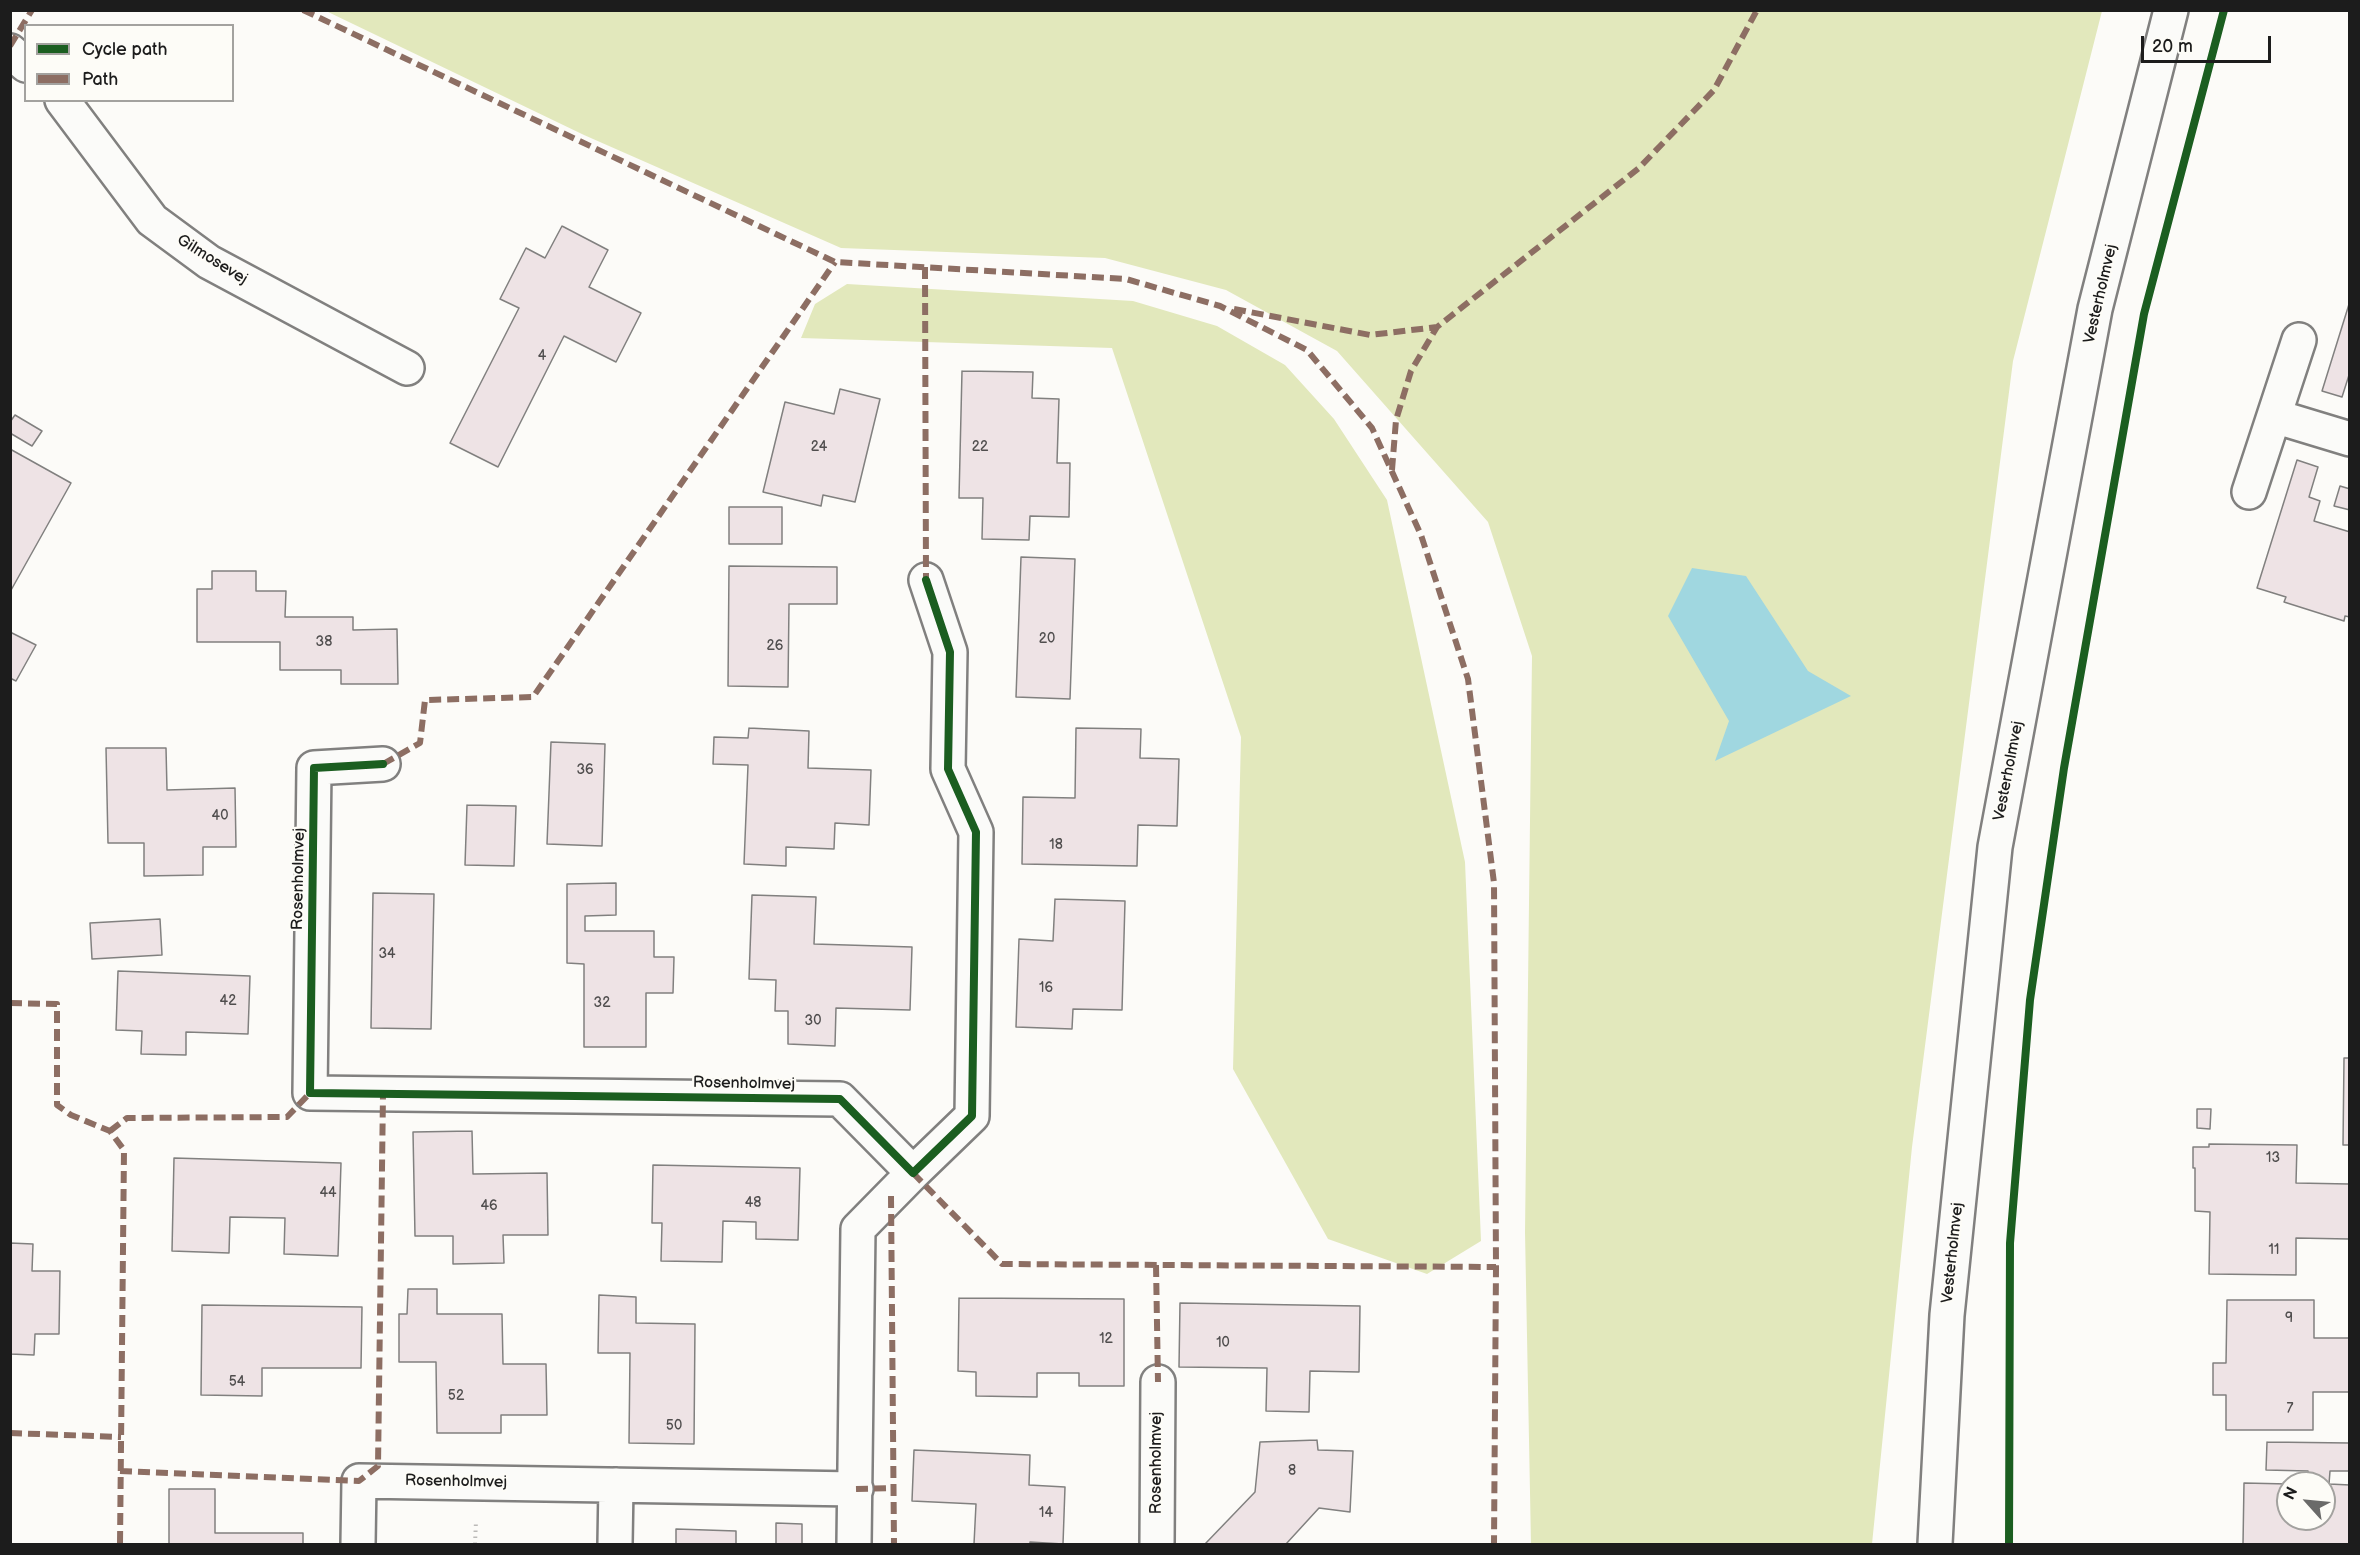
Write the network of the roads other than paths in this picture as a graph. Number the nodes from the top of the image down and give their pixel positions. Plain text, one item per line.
1 (2171, 10) edge
2 (10, 51) edge
3 (24, 63) edge
4 (64, 102) edge
5 (2299, 340) dead end
6 (407, 368) dead end
7 (2274, 416) junction
8 (2349, 439) edge
9 (2249, 492) dead end
10 (927, 580) dead end
11 (383, 764) dead end
12 (913, 1173) junction
13 (1158, 1382) dead end
14 (616, 1485) junction
15 (856, 1489) junction
16 (358, 1545) edge
17 (615, 1545) edge
18 (854, 1545) edge
19 (1157, 1545) edge
20 (1935, 1545) edge

1 - 20 street, Vesterholmvej
2 - 3 street
4 - 6 street, Gilmosevej
5 - 7 street
7 - 8 street
7 - 9 street
10 - 12 street
11 - 12 street, Rosenholmvej
12 - 15 street
13 - 19 street, Rosenholmvej
14 - 15 street, Rosenholmvej
14 - 16 street, Rosenholmvej
14 - 17 street
15 - 18 street

